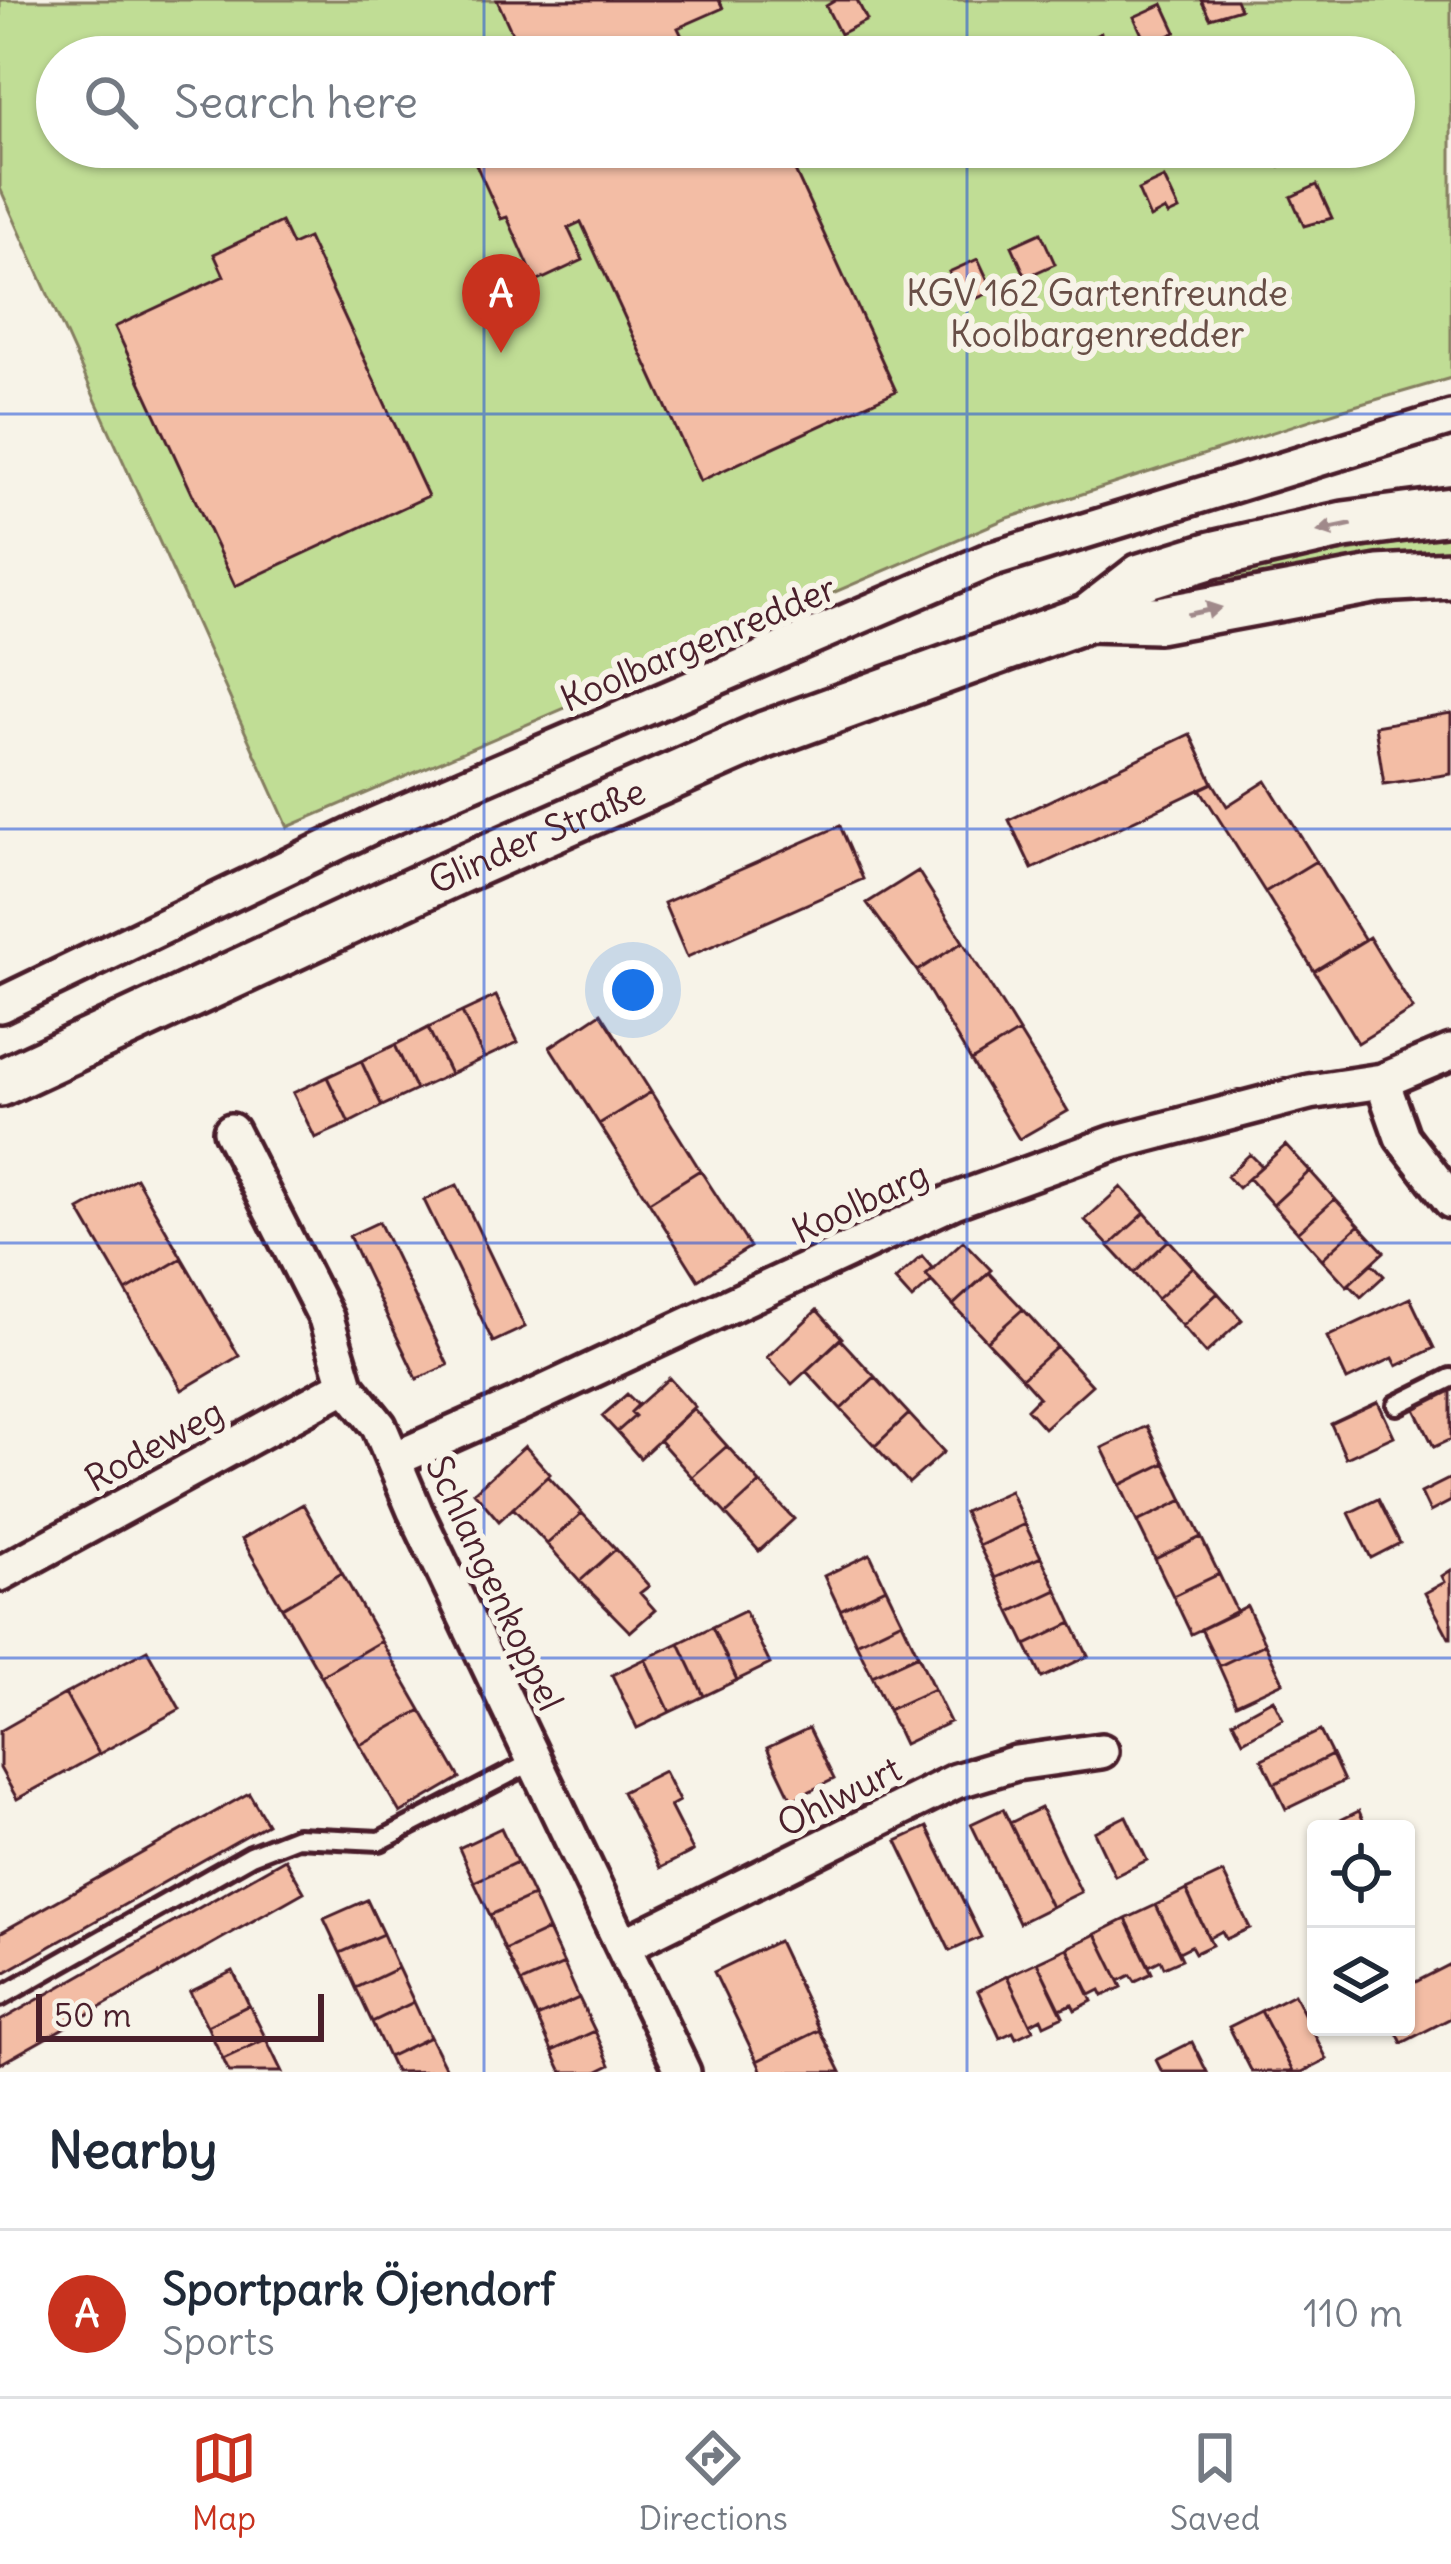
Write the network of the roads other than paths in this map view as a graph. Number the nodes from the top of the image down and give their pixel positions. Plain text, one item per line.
1 (1451, 418) edge
2 (1451, 511) edge
3 (1451, 574) edge
4 (1088, 618) junction
5 (0, 1005) edge
6 (1451, 1052) edge
7 (1382, 1081) junction
8 (0, 1084) edge
9 (231, 1131) dead end
10 (1451, 1201) edge
11 (1451, 1378) edge
12 (346, 1385) junction
13 (1397, 1405) dead end
14 (395, 1459) junction
15 (0, 1574) edge
16 (1101, 1751) dead end
17 (534, 1761) junction
18 (623, 1946) junction
19 (0, 1997) edge
20 (683, 2072) edge

1 - 5 street, Koolbargenredder
2 -> 4 main road, Glinder Straße
4 -> 3 main road, Glinder Straße
4 - 8 main road, Glinder Straße
6 - 7 street, Koolbarg
7 - 10 street
7 - 14 street, Koolbarg
9 - 12 street, Schlangenkoppel
11 - 13 lane
12 - 14 street, Schlangenkoppel
12 - 15 street, Rodeweg
14 - 17 street, Schlangenkoppel
16 - 18 street, Ohlwurt
17 - 18 street, Schlangenkoppel
17 - 19 lane
18 - 20 street, Schlangenkoppel

